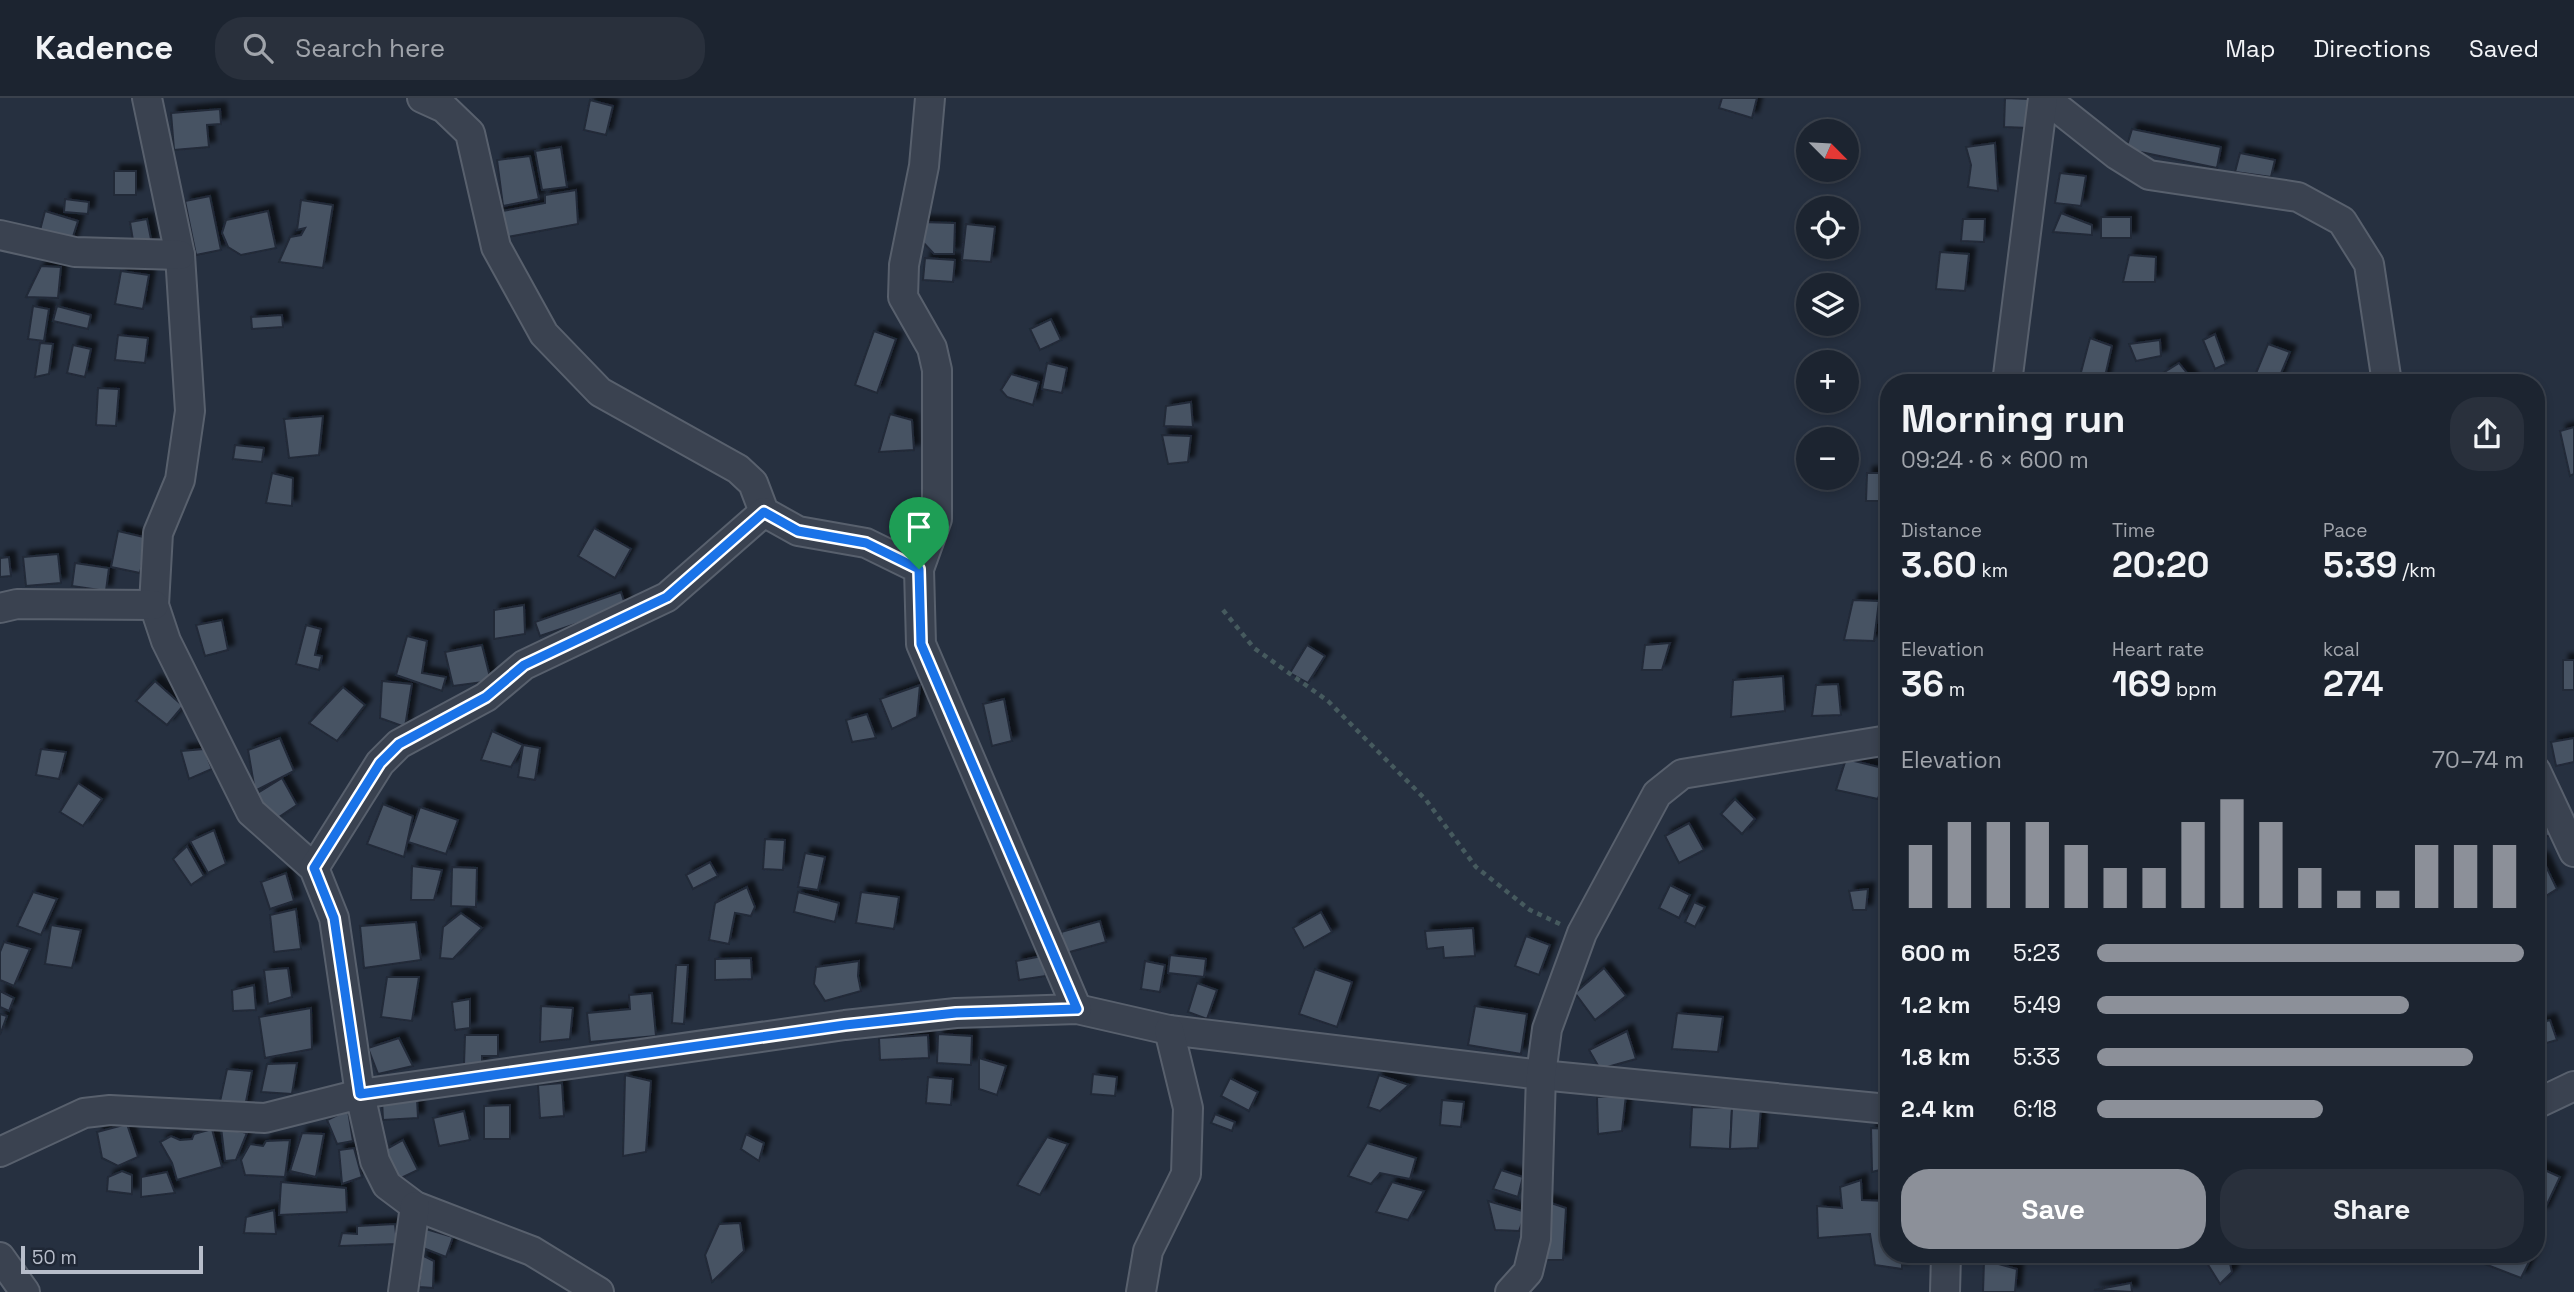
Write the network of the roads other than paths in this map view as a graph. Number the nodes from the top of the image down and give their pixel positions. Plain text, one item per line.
1 (147, 98) edge
2 (422, 98) edge
3 (930, 98) edge
4 (2044, 98) edge
5 (0, 235) edge
6 (180, 255) junction
7 (2008, 374) edge
8 (2386, 374) edge
9 (764, 512) junction
10 (919, 569) junction
11 (154, 605) junction
12 (0, 608) edge
13 (1880, 741) edge
14 (2545, 790) edge
15 (2574, 852) edge
16 (314, 868) junction
17 (1077, 1009) junction
18 (1169, 1030) junction
19 (1541, 1075) junction
20 (2574, 1086) edge
21 (360, 1094) junction
22 (2545, 1100) edge
23 (1880, 1108) edge
24 (0, 1152) edge
25 (415, 1206) junction
26 (0, 1257) edge
27 (1946, 1263) edge
28 (25, 1292) edge
29 (403, 1292) edge
30 (600, 1292) edge
31 (1141, 1292) edge
32 (1510, 1292) edge
33 (1944, 1292) edge

1 - 6 street
2 - 9 street
3 - 10 street
4 - 7 street
4 - 8 street
5 - 6 street
6 - 11 street
9 - 10 street
9 - 16 street
10 - 17 street
11 - 12 street
11 - 16 street
13 - 19 street
14 - 15 street
16 - 21 street
17 - 18 street
17 - 21 street
18 - 19 street
18 - 31 street
19 - 23 street
19 - 32 street
20 - 22 street
21 - 24 street
21 - 25 street
25 - 29 street
25 - 30 street
26 - 28 street
27 - 33 street

